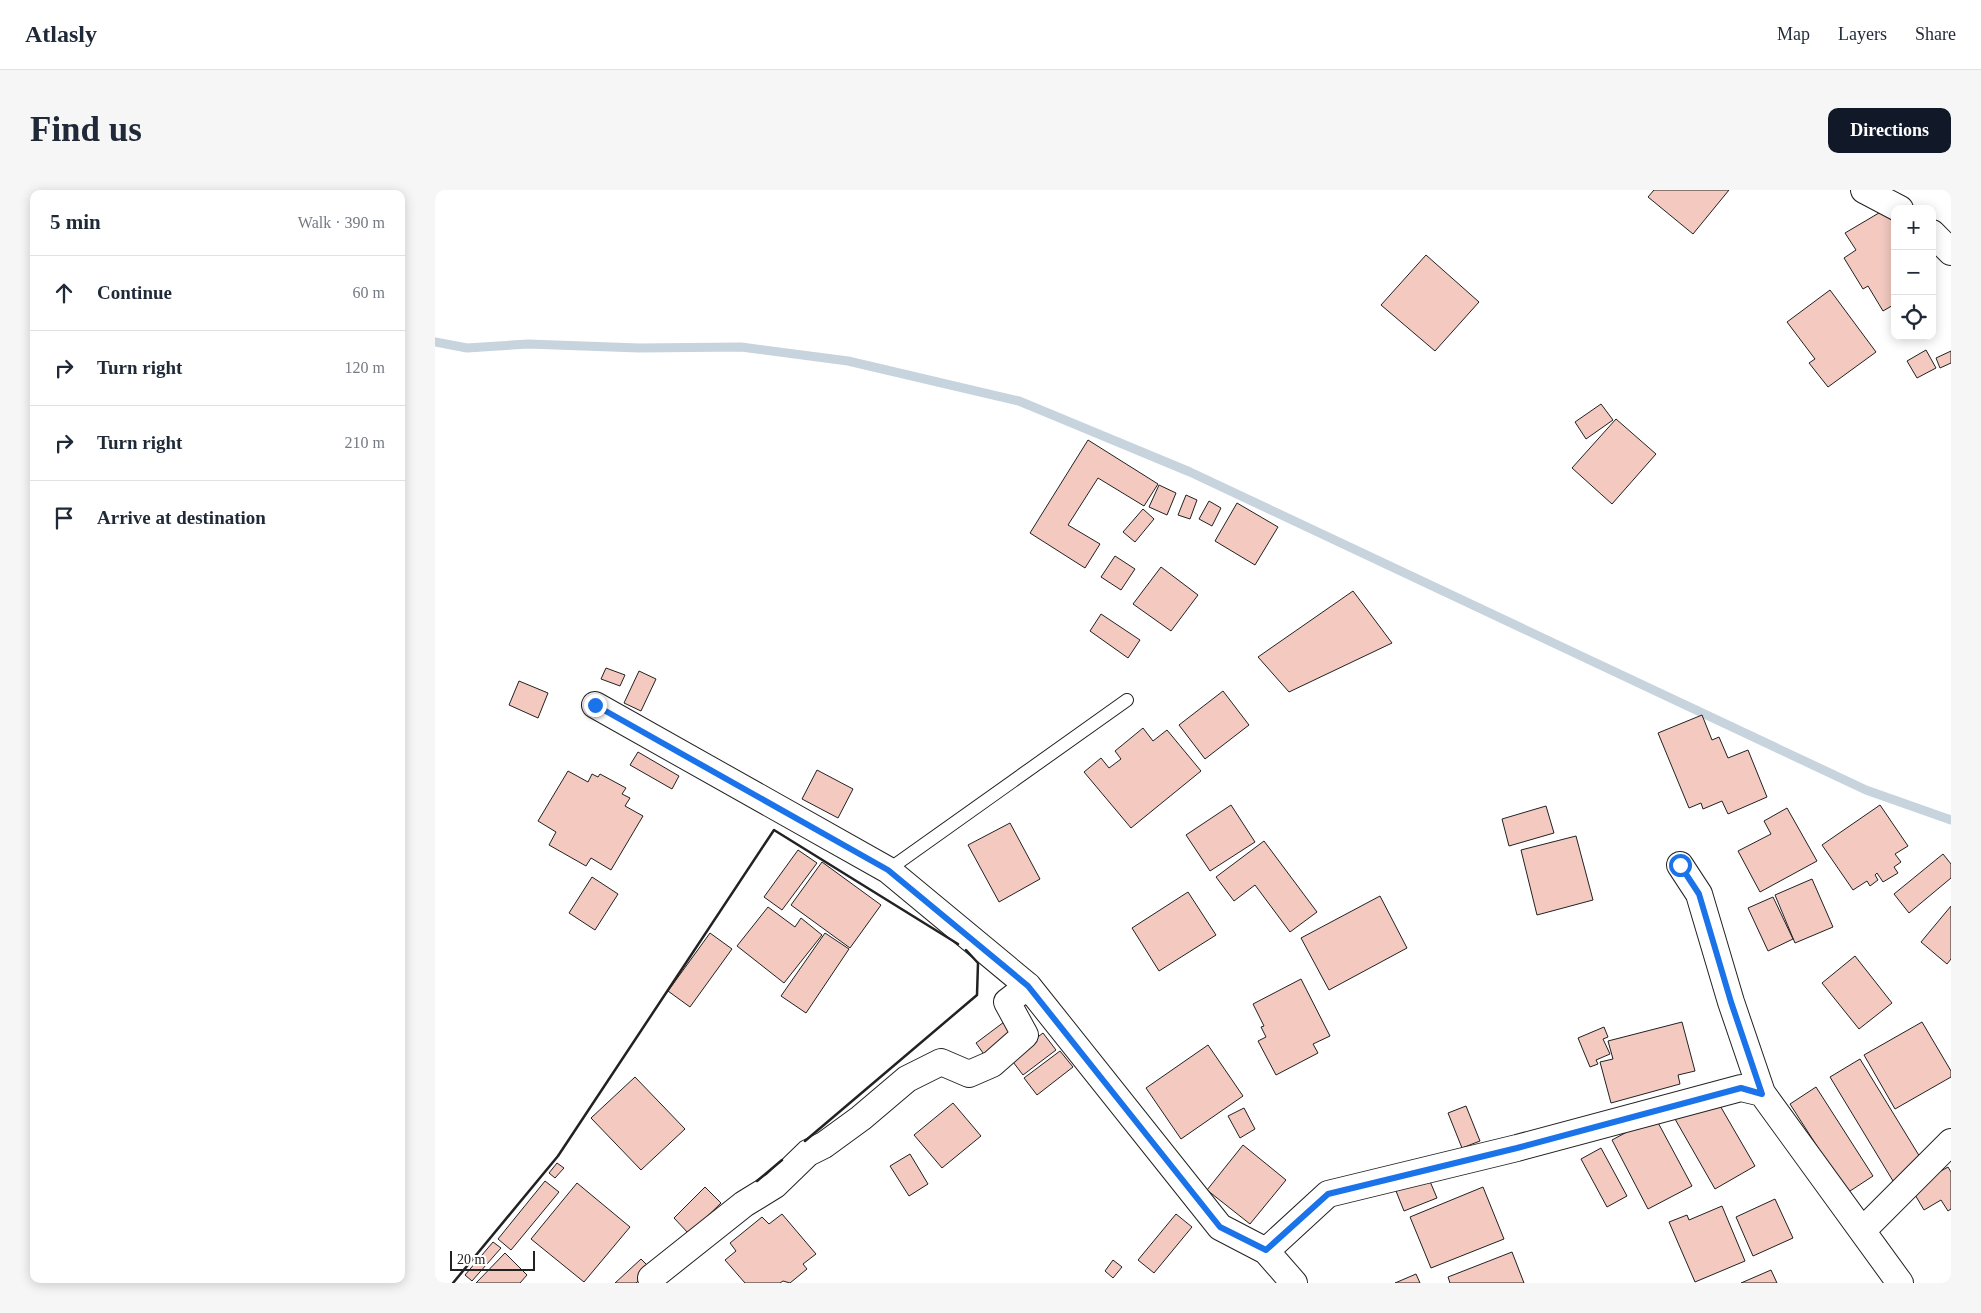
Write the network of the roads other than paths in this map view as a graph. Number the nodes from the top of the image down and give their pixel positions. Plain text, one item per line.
1 (1864, 190) edge
2 (1892, 205) edge
3 (1936, 237) edge
4 (1951, 252) edge
5 (1127, 700) dead end
6 (595, 705) dead end
7 (1680, 865) dead end
8 (888, 870) junction
9 (1028, 986) junction
10 (1762, 1094) junction
11 (1951, 1142) edge
12 (1863, 1230) junction
13 (1266, 1250) junction
14 (651, 1278) dead end
15 (1294, 1283) edge
16 (1900, 1283) edge

1 - 2 street
3 - 4 street
5 - 8 lane
6 - 8 street
7 - 10 street
8 - 9 street
9 - 13 street
9 - 14 street
10 - 12 street
10 - 13 street
11 - 12 street
12 - 16 street
13 - 15 street

